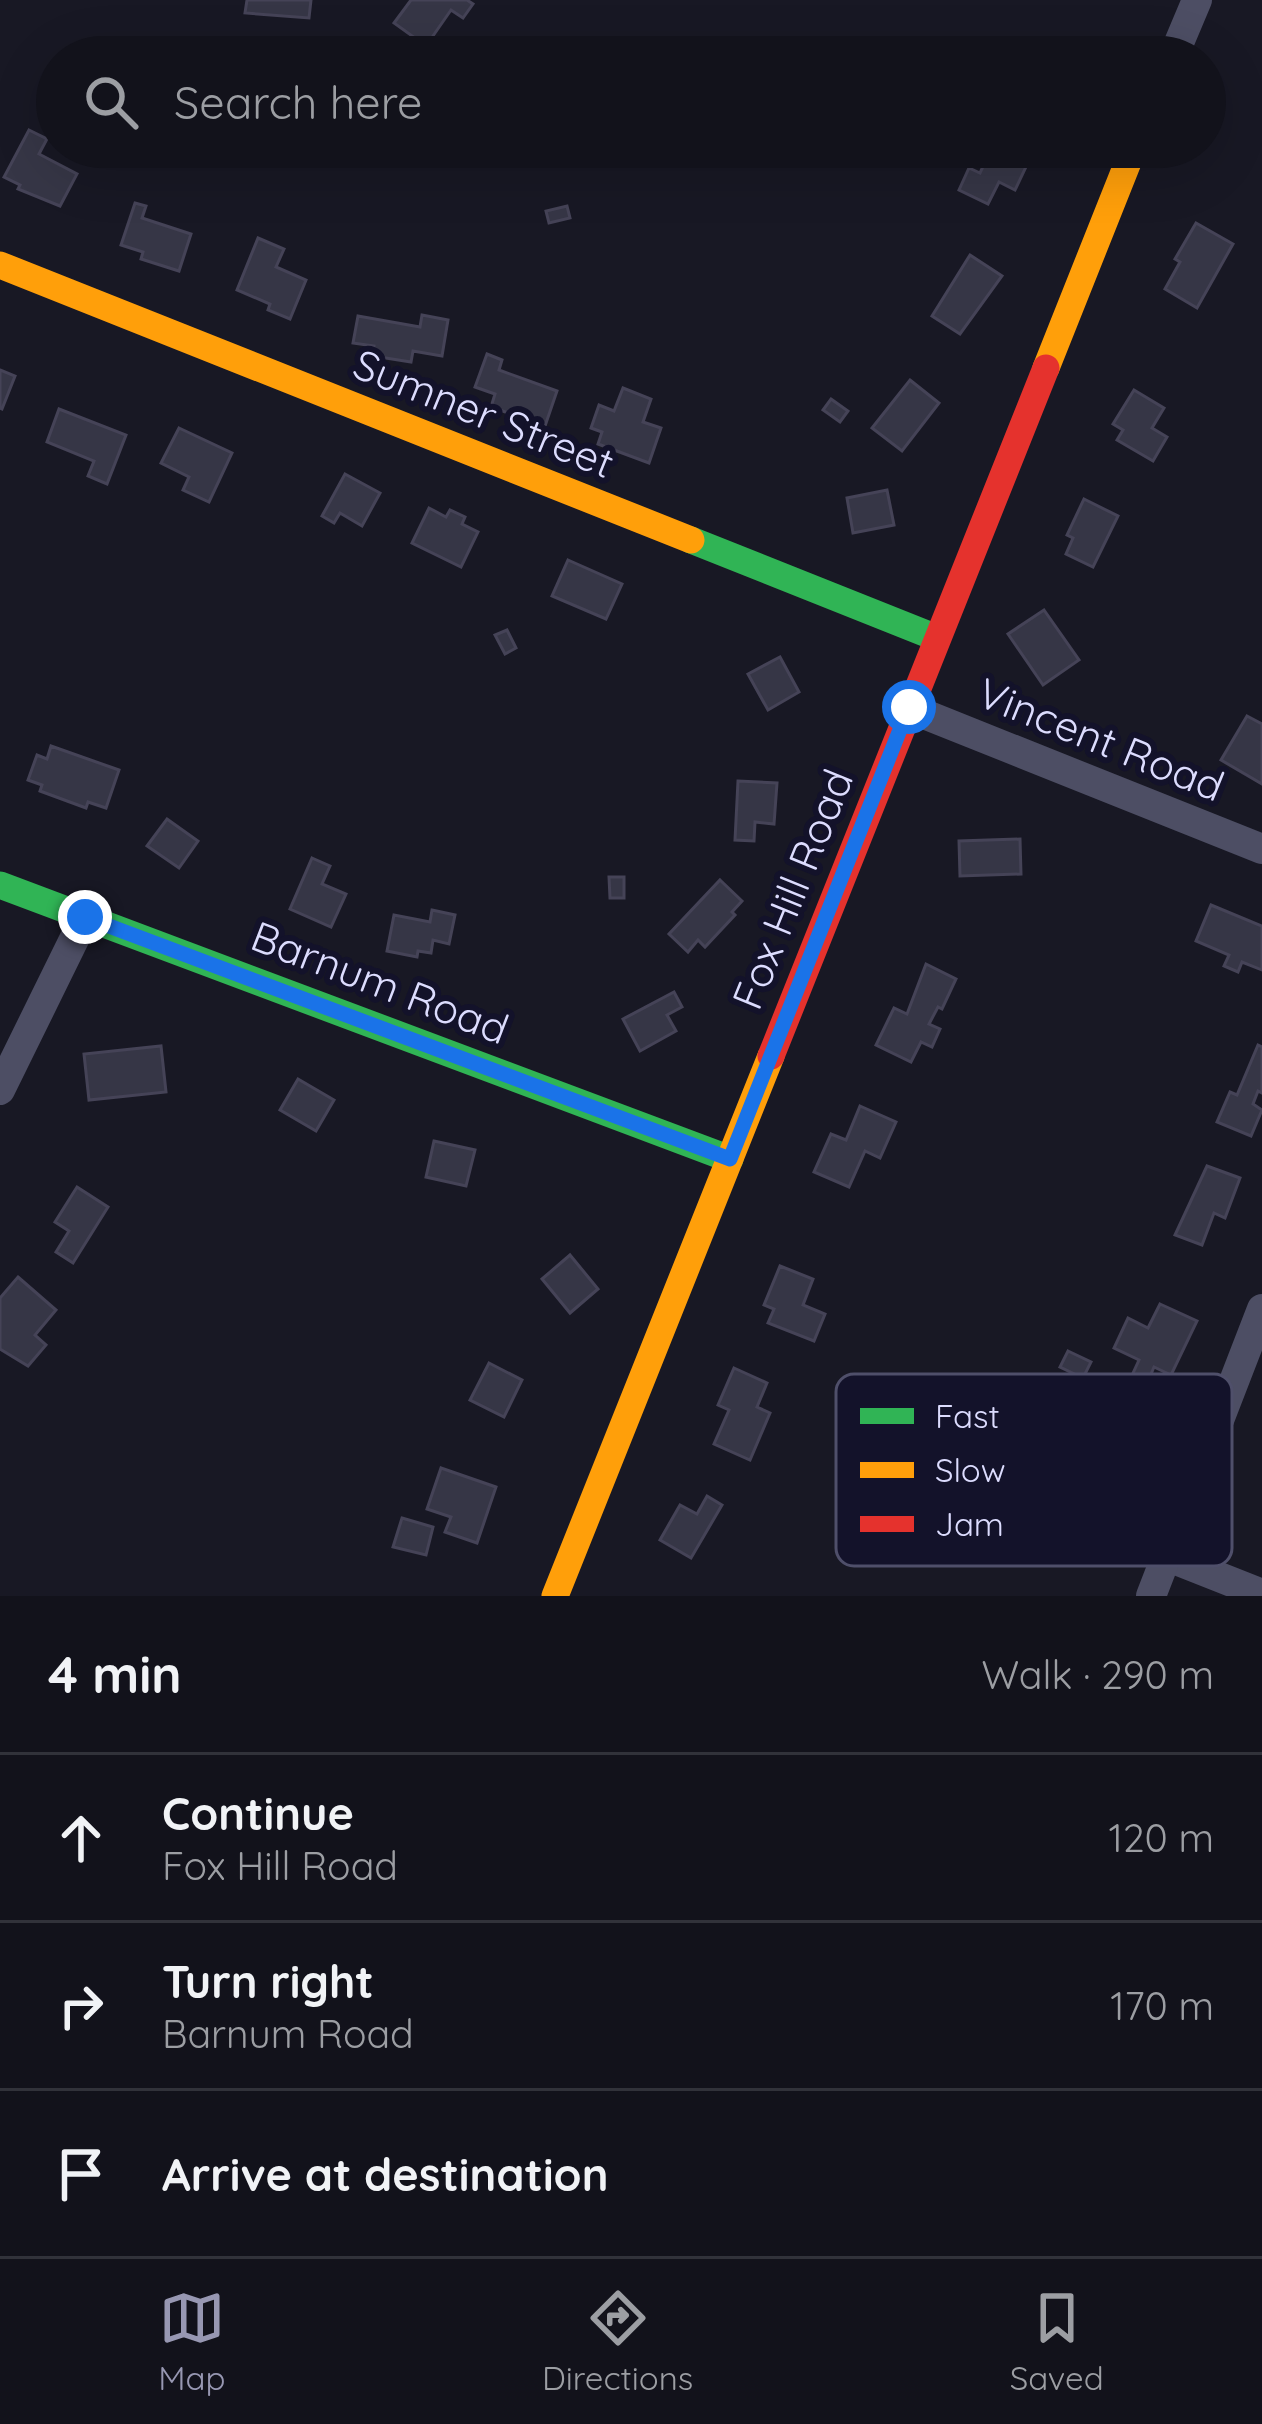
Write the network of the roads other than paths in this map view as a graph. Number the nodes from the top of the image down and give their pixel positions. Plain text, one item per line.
1 (1197, 0) edge
2 (1182, 36) edge
3 (1126, 168) edge
4 (0, 265) edge
5 (937, 638) junction
6 (909, 707) junction
7 (1262, 849) edge
8 (0, 885) edge
9 (85, 917) junction
10 (0, 1090) edge
11 (730, 1159) junction
12 (1262, 1309) edge
13 (1232, 1386) edge
14 (1162, 1566) edge
15 (1191, 1566) edge
16 (1262, 1594) edge
17 (555, 1596) edge
18 (1151, 1596) edge

1 - 2 street
3 - 5 street, Fox Hill Road
4 - 5 street, Sumner Street
5 - 6 street, Fox Hill Road
6 - 7 street, Vincent Road
6 - 11 street, Fox Hill Road
8 - 9 street, Barnum Road
9 - 10 street
9 - 11 street, Barnum Road
11 - 17 street, Fox Hill Road
12 - 13 street
14 - 18 street
15 - 16 street

